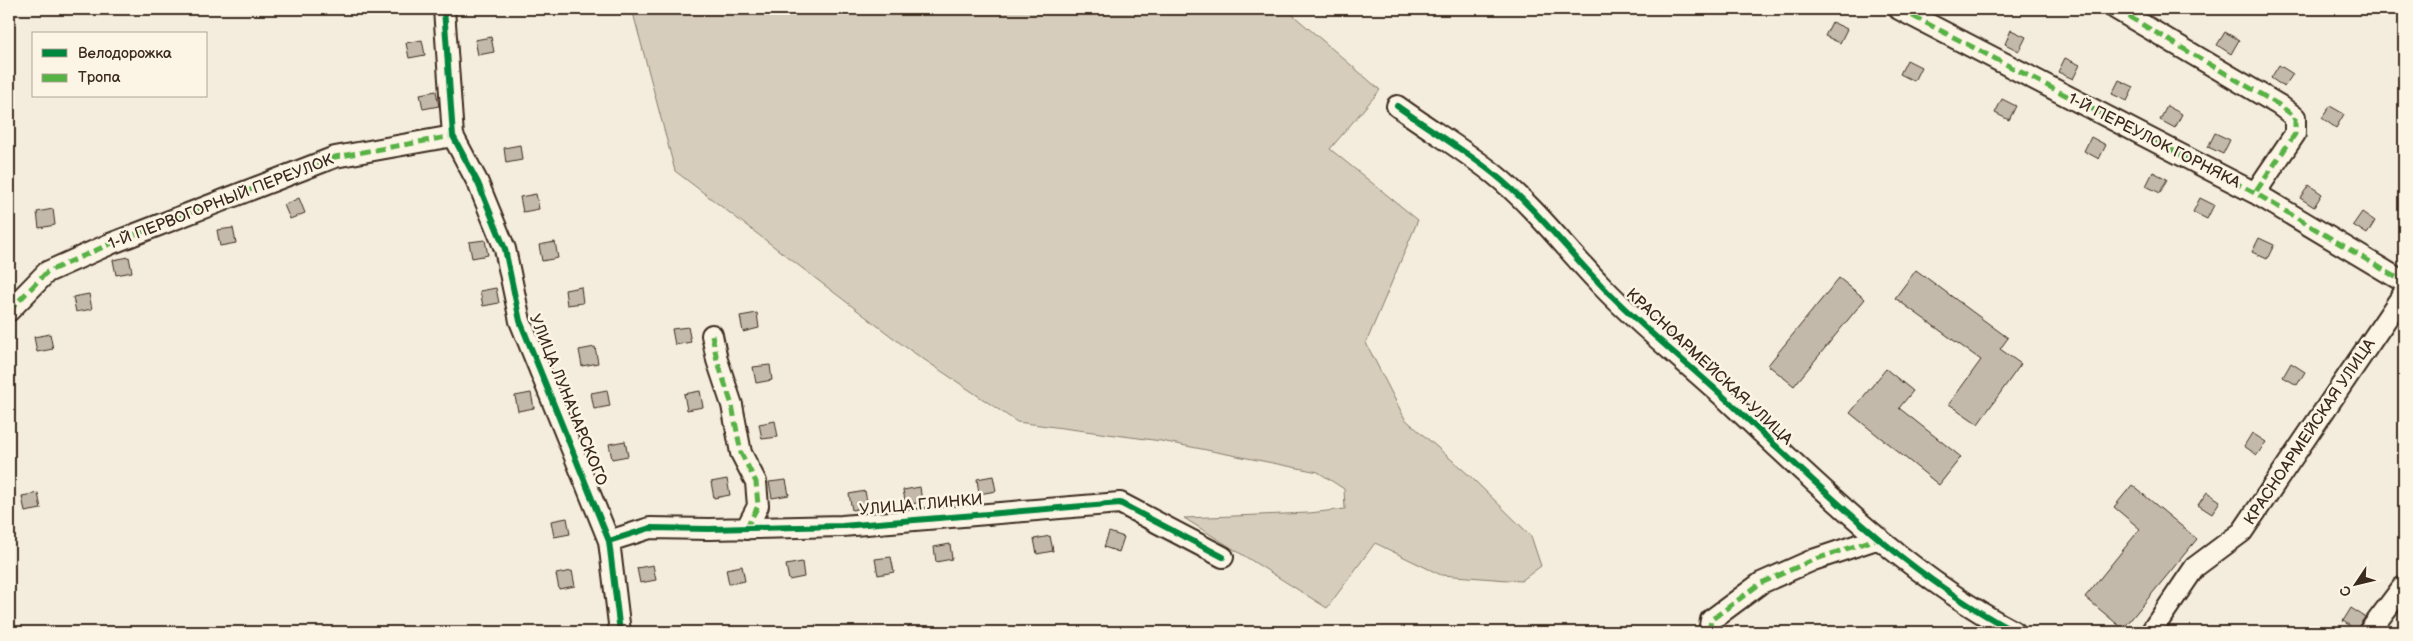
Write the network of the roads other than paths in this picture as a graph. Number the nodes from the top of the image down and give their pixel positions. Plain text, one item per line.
1 (444, 9) edge
2 (1899, 9) edge
3 (2116, 9) edge
4 (1397, 106) dead end
5 (453, 136) junction
6 (2255, 193) junction
7 (2404, 282) edge
8 (2404, 293) edge
9 (9, 311) edge
10 (712, 335) dead end
11 (746, 529) junction
12 (1879, 538) junction
13 (610, 541) junction
14 (1223, 557) dead end
15 (2402, 588) dead end
16 (620, 632) edge
17 (1709, 632) edge
18 (2015, 632) edge
19 (2151, 632) edge
20 (2369, 632) edge

1 - 5 street, УЛИЦА ЛУНАЧАРСКОГО
2 - 6 street, 1-Й ПЕРЕУЛОК ГОРНЯКА
3 - 6 street
4 - 12 street, КРАСНОАРМЕЙСКАЯ УЛИЦА
5 - 9 street, 1-Й ПЕРВОГОРНЫЙ ПЕРЕУЛОК
5 - 13 street, УЛИЦА ЛУНАЧАРСКОГО
6 - 7 street, 1-Й ПЕРЕУЛОК ГОРНЯКА
8 - 19 street, КРАСНОАРМЕЙСКАЯ УЛИЦА
10 - 11 street
11 - 13 street, УЛИЦА ГЛИНКИ
11 - 14 street, УЛИЦА ГЛИНКИ
12 - 17 street
12 - 18 street, КРАСНОАРМЕЙСКАЯ УЛИЦА
13 - 16 street, УЛИЦА ЛУНАЧАРСКОГО
15 - 20 street

